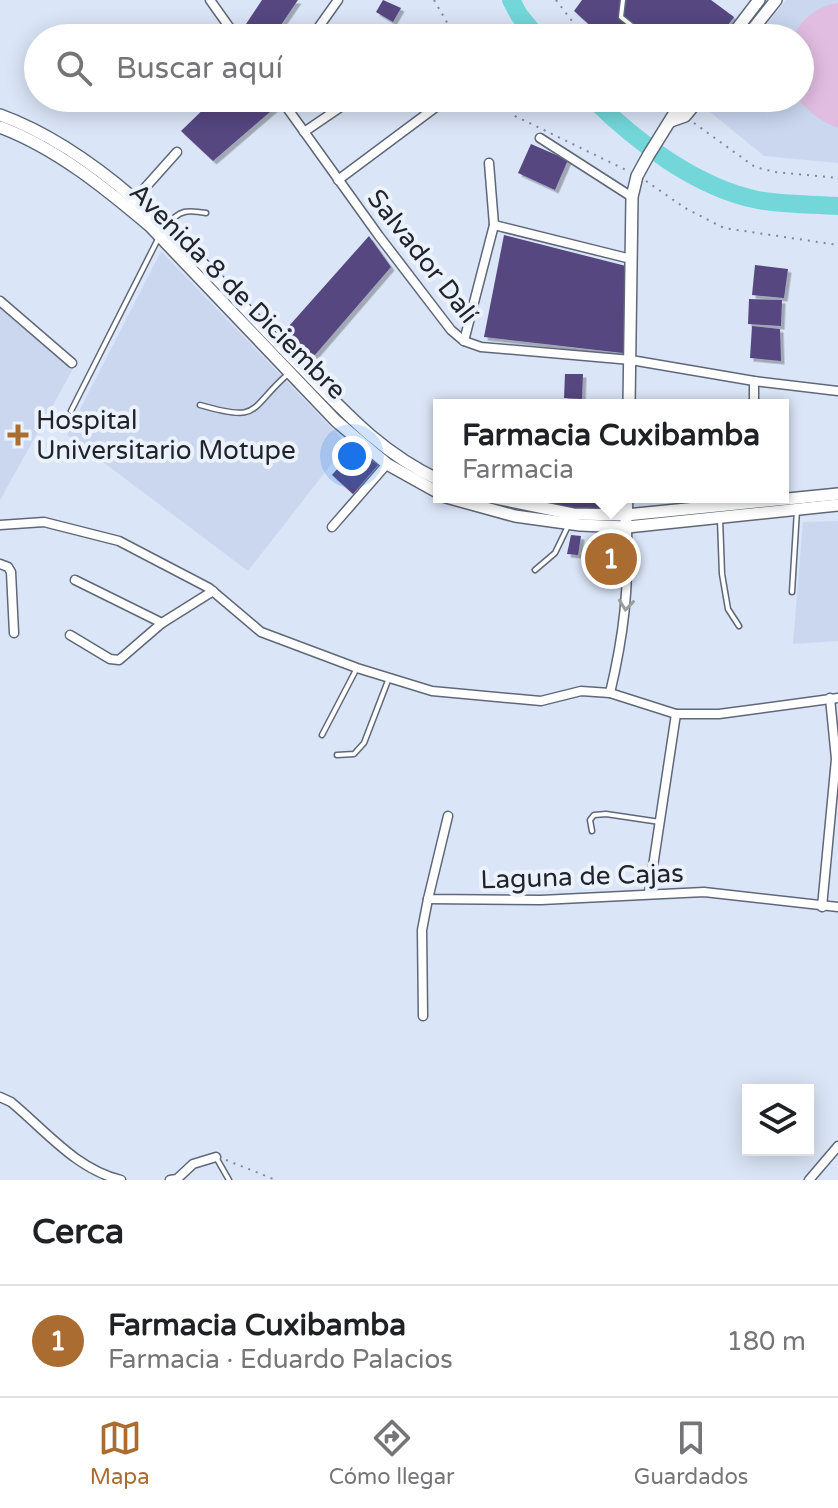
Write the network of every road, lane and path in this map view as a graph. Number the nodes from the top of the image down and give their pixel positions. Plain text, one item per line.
1 (210, 0) edge
2 (338, 0) edge
3 (434, 0) edge
4 (556, 0) edge
5 (623, 0) edge
6 (759, 0) edge
7 (776, 0) edge
8 (227, 24) edge
9 (321, 24) edge
10 (448, 24) edge
11 (574, 24) edge
12 (630, 24) edge
13 (741, 24) edge
14 (757, 24) edge
15 (290, 112) edge
16 (333, 112) edge
17 (429, 112) edge
18 (511, 112) edge
19 (675, 112) edge
20 (688, 112) edge
21 (0, 115) edge
22 (685, 116) junction
23 (668, 124) junction
24 (0, 127) edge
25 (304, 132) junction
26 (540, 138) dead end
27 (177, 152) dead end
28 (489, 163) dead end
29 (637, 176) junction
30 (838, 178) edge
31 (338, 180) junction
32 (632, 197) junction
33 (135, 199) junction
34 (206, 213) dead end
35 (494, 225) junction
36 (163, 233) junction
37 (838, 245) edge
38 (631, 259) junction
39 (0, 301) edge
40 (464, 341) junction
41 (631, 360) junction
42 (72, 363) dead end
43 (294, 368) junction
44 (754, 381) junction
45 (838, 391) edge
46 (629, 399) edge
47 (754, 399) edge
48 (200, 405) dead end
49 (71, 411) dead end
50 (387, 464) junction
51 (433, 477) edge
52 (433, 490) edge
53 (838, 494) edge
54 (468, 503) edge
55 (513, 503) edge
56 (627, 503) edge
57 (741, 503) edge
58 (783, 503) edge
59 (797, 504) junction
60 (838, 505) edge
61 (720, 516) junction
62 (571, 519) junction
63 (626, 521) junction
64 (0, 525) edge
65 (332, 527) dead end
66 (0, 564) edge
67 (535, 570) dead end
68 (75, 580) dead end
69 (213, 591) junction
70 (792, 592) dead end
71 (162, 623) junction
72 (739, 626) dead end
73 (14, 633) dead end
74 (70, 635) dead end
75 (357, 668) junction
76 (389, 678) junction
77 (610, 693) junction
78 (834, 698) edge
79 (676, 714) junction
80 (322, 735) dead end
81 (337, 755) dead end
82 (448, 816) dead end
83 (660, 822) junction
84 (592, 831) dead end
85 (649, 893) junction
86 (428, 899) junction
87 (822, 907) junction
88 (838, 907) edge
89 (423, 1016) dead end
90 (0, 1097) edge
91 (838, 1146) edge
92 (216, 1157) junction
93 (121, 1180) edge
94 (170, 1180) edge
95 (229, 1180) edge
96 (276, 1180) edge
97 (809, 1180) edge

1 - 8 street
2 - 9 street
3 - 10 path
4 - 11 path
5 - 12 lane
6 - 13 main road
7 - 14 main road
15 - 25 street, Salvador Dalí
16 - 25 street
17 - 31 street
18 - 29 path
19 - 23 main road
20 - 22 main road
21 - 33 main road, Avenida 8 de Diciembre
22 - 23 main road
22 - 30 path
23 - 29 main road
24 - 36 main road, Avenida 8 de Diciembre
25 - 31 street, Salvador Dalí
26 - 32 street
27 - 33 street
28 - 35 street
29 - 32 main road
29 - 37 path
31 - 40 street, Salvador Dalí
32 - 38 main road
33 - 36 main road, Avenida 8 de Diciembre
34 - 36 lane
35 - 38 street
35 - 40 street
36 - 43 main road, Avenida 8 de Diciembre
36 - 49 lane
38 - 41 main road
39 - 42 street
40 - 41 street, Salvador Dalí
41 - 44 street, Salvador Dalí
41 - 46 main road
43 - 48 lane
43 - 50 main road, Avenida 8 de Diciembre
43 - 51 main road, Avenida 8 de Diciembre
44 - 45 street, Salvador Dalí
44 - 47 street
50 - 52 main road, Avenida 8 de Diciembre
50 - 65 street
53 - 59 main road
54 - 62 main road
55 - 62 main road
56 - 63 main road
57 - 63 main road
58 - 59 main road
59 - 60 main road
59 - 61 main road
59 - 70 lane
61 - 63 main road
61 - 72 lane
62 - 63 main road
62 - 67 lane
63 -> 77 street
64 - 69 street
66 - 73 street
68 - 71 street
69 - 71 street
69 - 75 street
71 - 74 street
75 - 76 street
75 - 80 lane
76 - 77 street
76 - 81 lane
77 - 79 street
78 - 79 street
78 - 87 street
79 - 83 street
82 - 86 street
83 - 84 lane
83 - 85 street
85 - 86 street, Laguna de Cajas
85 - 87 street, Laguna de Cajas
86 - 89 street
87 - 88 street, Laguna de Cajas
90 - 93 street
91 - 97 street
92 - 94 street
92 - 95 lane
92 - 96 path

